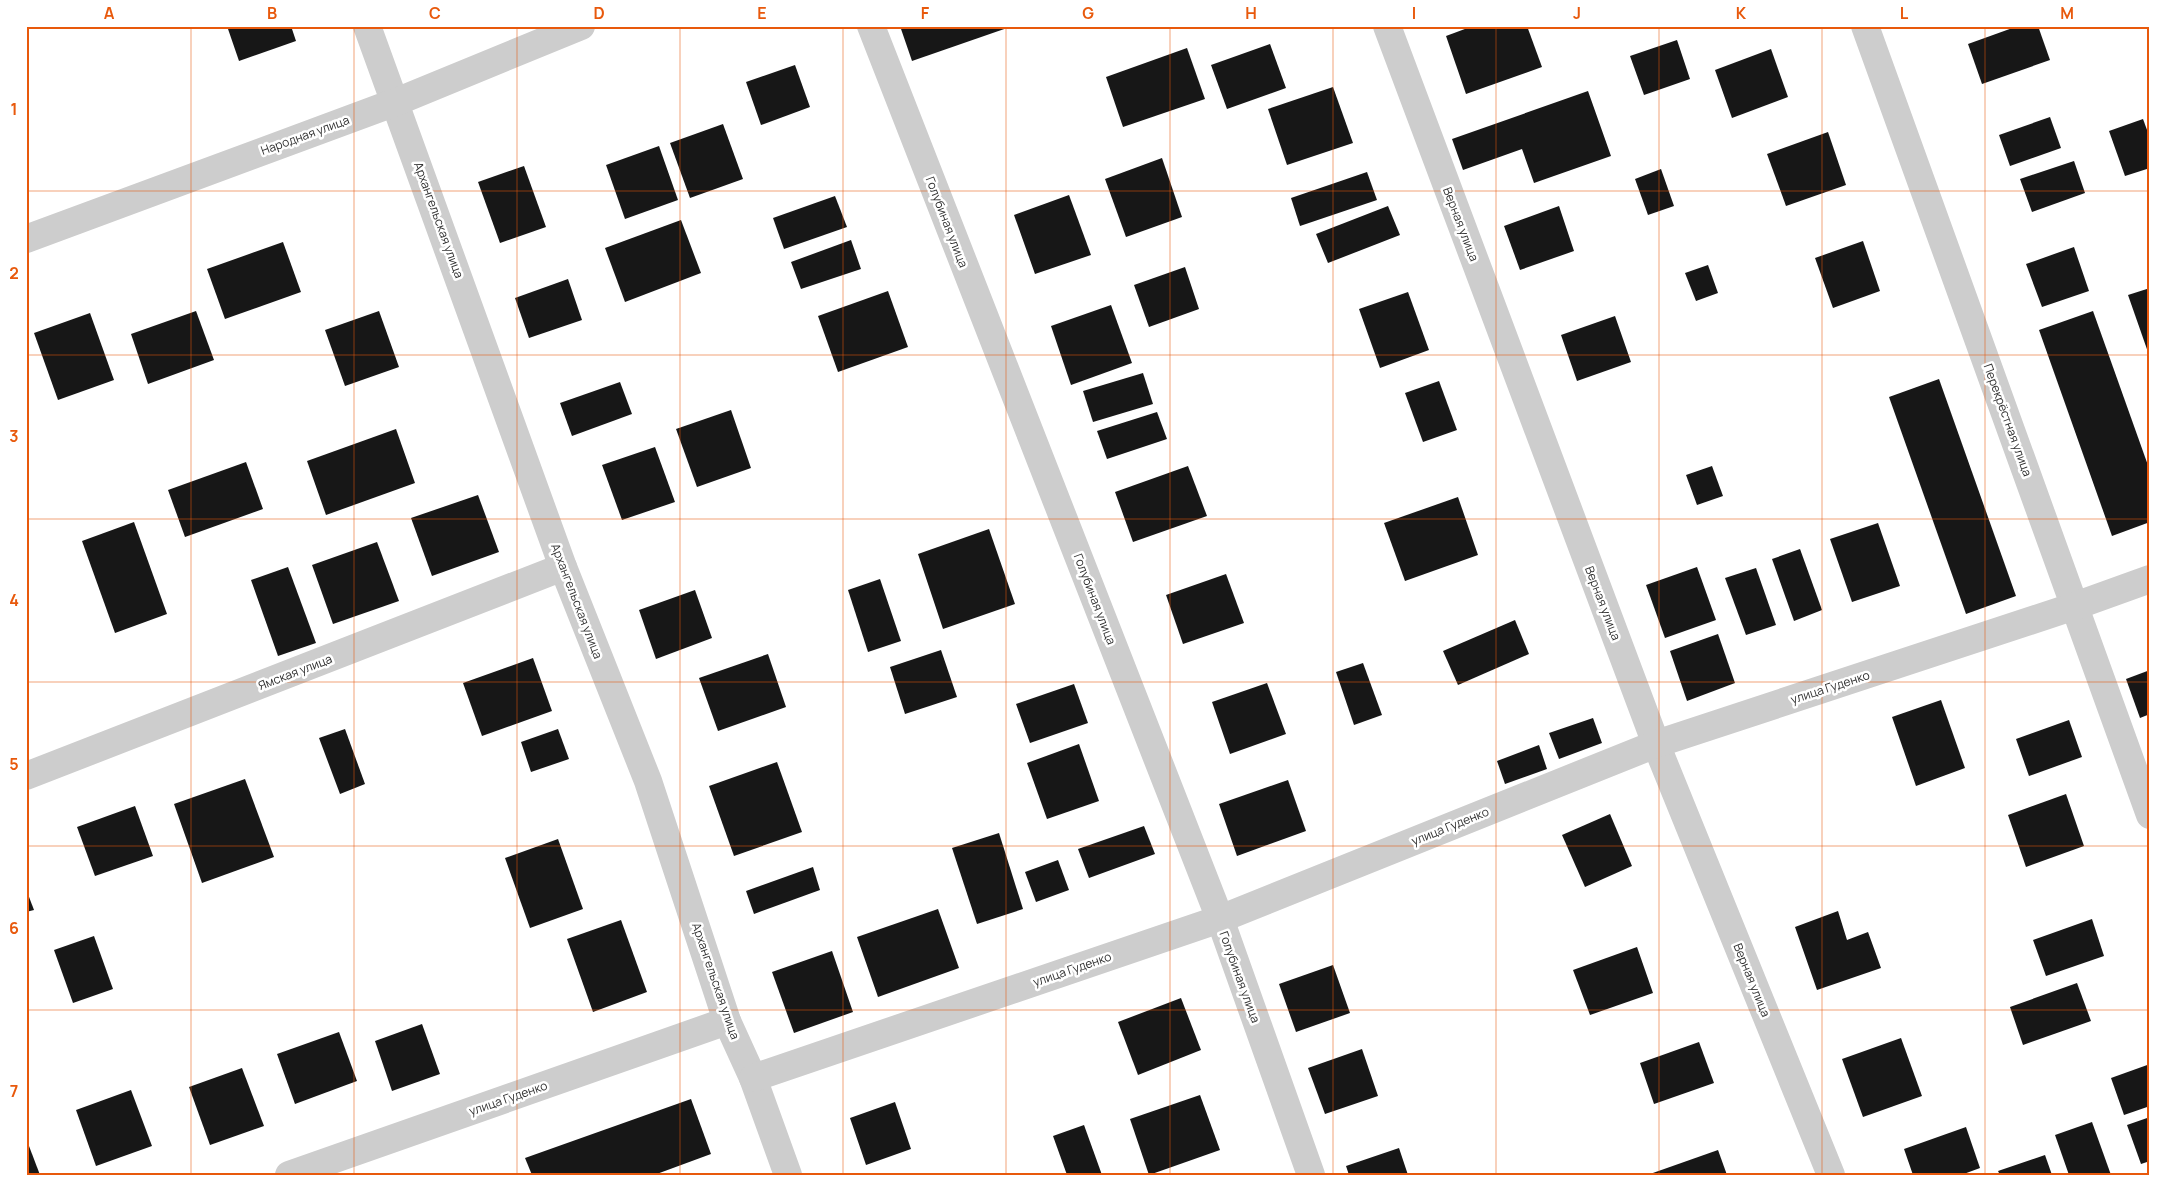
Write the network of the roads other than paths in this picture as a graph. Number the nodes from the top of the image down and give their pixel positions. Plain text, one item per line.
1 (367, 26) edge
2 (581, 26) edge
3 (871, 26) edge
4 (1387, 26) edge
5 (1865, 26) edge
6 (396, 102) junction
7 (26, 239) edge
8 (563, 567) junction
9 (2150, 579) edge
10 (2076, 606) junction
11 (1656, 744) junction
12 (26, 776) edge
13 (2150, 815) edge
14 (1220, 919) junction
15 (727, 1021) junction
16 (753, 1078) junction
17 (289, 1175) edge
18 (788, 1175) edge
19 (1311, 1175) edge
20 (1831, 1175) edge

1 - 6 street, Архангельская улица
2 - 6 street, Народная улица
3 - 14 street, Голубиная улица
4 - 11 street, Верная улица
5 - 10 street, Перекрёстная улица
6 - 7 street, Народная улица
6 - 8 street, Архангельская улица
8 - 12 street, Ямская улица
8 - 15 street, Архангельская улица
9 - 10 street, улица Гуденко
10 - 11 street, улица Гуденко
10 - 13 street, Перекрёстная улица
11 - 14 street, улица Гуденко
11 - 20 street, Верная улица
14 - 16 street, улица Гуденко
14 - 19 street, Голубиная улица
15 - 16 street, Архангельская улица
15 - 17 street, улица Гуденко
16 - 18 street, Архангельская улица

